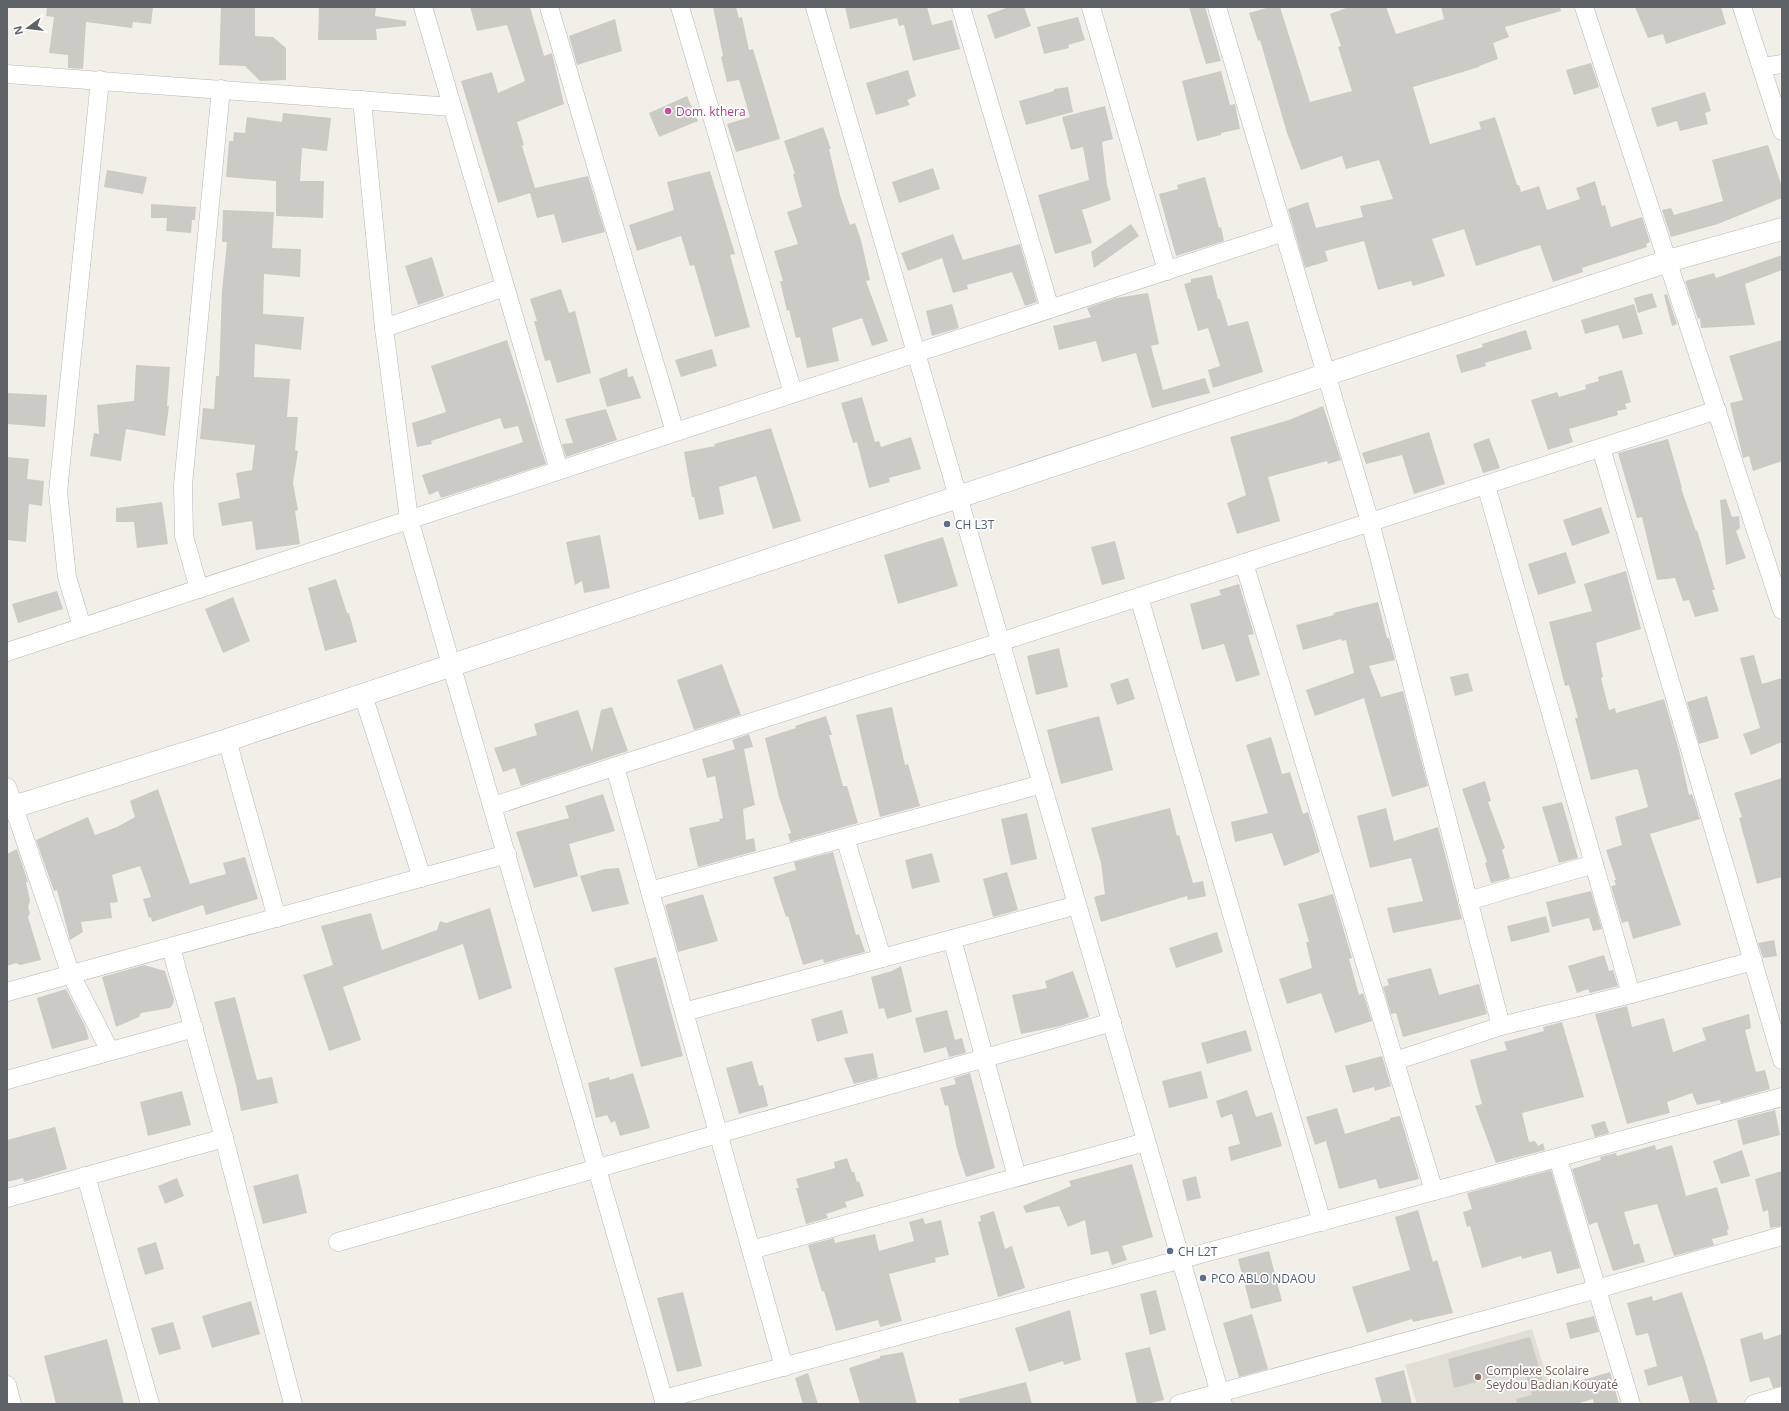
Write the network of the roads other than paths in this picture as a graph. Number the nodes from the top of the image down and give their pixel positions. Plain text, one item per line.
1 (423, 7) edge
2 (549, 7) edge
3 (680, 7) edge
4 (815, 7) edge
5 (961, 7) edge
6 (1091, 7) edge
7 (1217, 7) edge
8 (1584, 7) edge
9 (1742, 7) edge
10 (1782, 64) edge
11 (1762, 67) junction
12 (7, 74) edge
13 (100, 80) junction
14 (222, 89) junction
15 (362, 100) junction
16 (452, 107) junction
17 (1782, 131) edge
18 (1782, 229) edge
19 (1284, 232) junction
20 (1668, 261) junction
21 (1167, 270) junction
22 (505, 287) junction
23 (1050, 309) junction
24 (384, 328) junction
25 (916, 353) junction
26 (1326, 375) junction
27 (793, 394) junction
28 (1717, 410) junction
29 (675, 432) junction
30 (1601, 448) junction
31 (559, 470) junction
32 (1486, 485) junction
33 (958, 498) junction
34 (409, 520) junction
35 (1370, 522) junction
36 (1244, 563) junction
37 (199, 588) junction
38 (1139, 597) junction
39 (1782, 610) edge
40 (82, 627) junction
41 (1001, 642) junction
42 (7, 652) edge
43 (453, 665) junction
44 (363, 695) junction
45 (227, 740) junction
46 (615, 766) junction
47 (1042, 784) junction
48 (9, 801) edge
49 (494, 806) junction
50 (845, 838) junction
51 (507, 854) junction
52 (1594, 864) junction
53 (422, 878) junction
54 (650, 892) junction
55 (1468, 901) junction
56 (1077, 905) junction
57 (277, 918) junction
58 (952, 939) junction
59 (172, 948) junction
60 (882, 958) junction
61 (1753, 961) junction
62 (71, 974) junction
63 (7, 992) edge
64 (1631, 994) junction
65 (684, 1012) junction
66 (1112, 1022) junction
67 (1501, 1026) junction
68 (194, 1028) junction
69 (110, 1051) junction
70 (984, 1058) junction
71 (1395, 1060) junction
72 (1782, 1060) edge
73 (7, 1080) edge
74 (1782, 1097) edge
75 (718, 1134) junction
76 (224, 1138) junction
77 (1146, 1142) junction
78 (1558, 1158) junction
79 (598, 1168) junction
80 (86, 1176) junction
81 (1017, 1178) junction
82 (1434, 1191) junction
83 (7, 1198) edge
84 (1322, 1222) junction
85 (1782, 1236) edge
86 (338, 1242) dead end
87 (751, 1250) junction
88 (1181, 1260) junction
89 (1597, 1289) junction
90 (784, 1367) junction
91 (7, 1385) edge
92 (1782, 1396) edge
93 (1221, 1398) edge
94 (665, 1402) edge
95 (12, 1404) edge
96 (150, 1404) edge
97 (293, 1404) edge
98 (1179, 1404) edge
99 (1631, 1404) edge
100 (1754, 1404) edge

1 - 16 street
2 - 29 street
3 - 27 street
4 - 25 street
5 - 23 street
6 - 21 street
7 - 19 street
8 - 20 street
9 - 11 street
10 - 11 street
11 - 17 street
12 - 13 street
13 - 14 street
13 - 40 street
14 - 15 street
14 - 37 street
15 - 16 street
15 - 24 street
16 - 22 street
18 - 20 street
19 - 21 street
19 - 26 street
20 - 26 street
20 - 28 street
21 - 23 street
22 - 24 street
22 - 31 street
23 - 25 street
24 - 34 street
25 - 27 street
25 - 33 street
26 - 33 street
26 - 35 street
27 - 29 street
28 - 30 street
28 - 39 street
29 - 31 street
30 - 32 street
30 - 61 street
31 - 34 street
32 - 35 street
32 - 52 street
33 - 41 street
33 - 43 street
34 - 37 street
34 - 43 street
35 - 36 street
35 - 55 street
36 - 38 street
36 - 71 street
37 - 40 street
38 - 41 street
38 - 84 street
40 - 42 street
41 - 46 street
41 - 47 street
43 - 44 street
43 - 49 street
44 - 45 street
44 - 53 street
45 - 48 street
45 - 57 street
46 - 49 street
46 - 54 street
47 - 50 street
47 - 56 street
48 - 62 street
49 - 51 street
50 - 54 street
50 - 60 street
51 - 53 street
51 - 79 street
52 - 55 street
52 - 64 street
53 - 57 street
54 - 65 street
55 - 67 street
56 - 58 street
56 - 66 street
57 - 59 street
58 - 60 street
58 - 70 street
59 - 62 street
59 - 68 street
60 - 65 street
61 - 64 street
61 - 72 street
62 - 63 street
62 - 69 street
64 - 67 street
65 - 75 street
66 - 70 street
66 - 77 street
67 - 71 street
68 - 69 street
68 - 76 street
69 - 73 street
70 - 75 street
70 - 81 street
71 - 82 street
74 - 78 street
75 - 79 street
75 - 87 street
76 - 80 street
76 - 97 street
77 - 81 street
77 - 88 street
78 - 82 street
78 - 89 street
79 - 86 street
79 - 94 street
80 - 83 street
80 - 96 street
81 - 87 street
82 - 84 street
84 - 88 street
85 - 89 street
87 - 90 street
88 - 90 street
88 - 93 street
89 - 93 street
89 - 99 street
90 - 94 street
91 - 95 street
92 - 100 street
93 - 98 street

